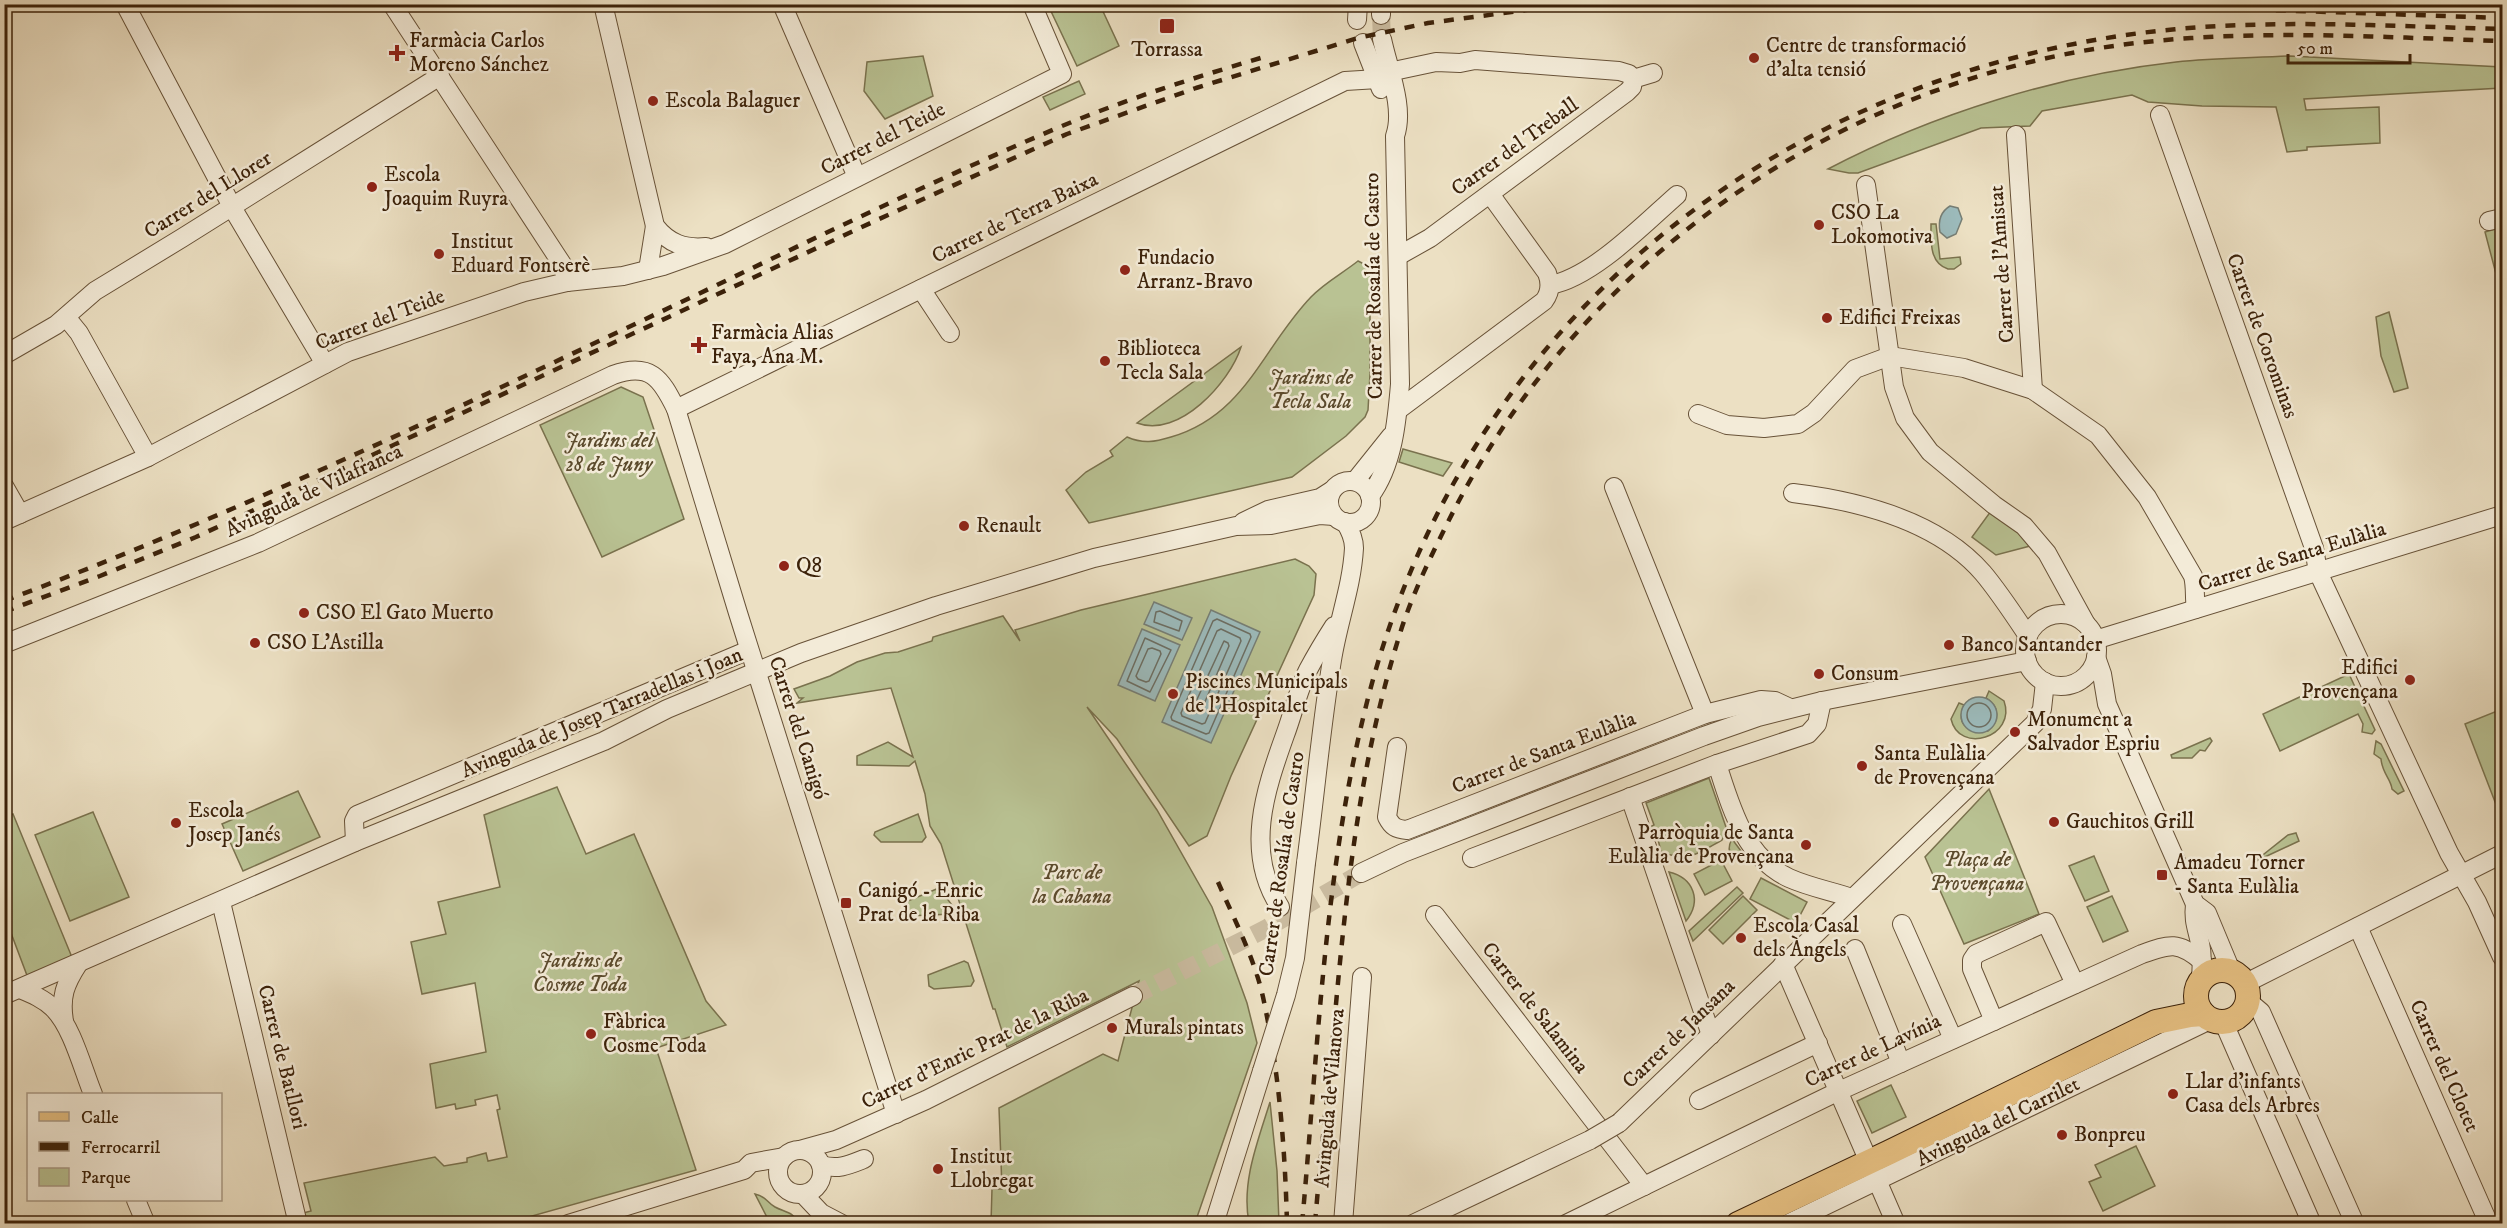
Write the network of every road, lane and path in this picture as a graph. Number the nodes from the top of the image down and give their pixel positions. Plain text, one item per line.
1 (125, 4) edge
2 (392, 4) edge
3 (603, 4) edge
4 (782, 4) edge
5 (1032, 4) edge
6 (1382, 39) tunnel mouth
7 (1363, 43) tunnel mouth
8 (1653, 73) dead end
9 (1384, 75) junction
10 (440, 76) junction
11 (1633, 79) junction
12 (2160, 116) dead end
13 (2016, 135) dead end
14 (857, 177) junction
15 (1866, 185) dead end
16 (1490, 194) junction
17 (1677, 195) dead end
18 (232, 206) junction
19 (655, 226) junction
20 (725, 244) junction
21 (1398, 256) junction
22 (648, 270) junction
23 (567, 282) junction
24 (1550, 285) junction
25 (921, 289) junction
26 (66, 317) junction
27 (950, 333) dead end
28 (4, 355) edge
29 (1890, 356) junction
30 (325, 364) junction
31 (639, 370) joint
32 (2034, 390) junction
33 (676, 409) junction
34 (1398, 410) junction
35 (1698, 414) dead end
36 (1392, 434) junction
37 (148, 457) junction
38 (1355, 481) junction
39 (4, 486) edge
40 (1614, 487) dead end
41 (1331, 491) junction
42 (1793, 493) dead end
43 (1369, 503) junction
44 (2502, 515) edge
45 (12, 518) edge
46 (1340, 519) junction
47 (1236, 526) junction
48 (2318, 572) junction
49 (1350, 581) junction
50 (1344, 609) junction
51 (2196, 609) junction
52 (2086, 624) junction
53 (2028, 636) junction
54 (4, 644) edge
55 (2096, 649) junction
56 (749, 650) junction
57 (2027, 661) junction
58 (756, 671) junction
59 (2078, 681) junction
60 (2045, 682) junction
61 (1822, 701) junction
62 (2107, 704) junction
63 (1790, 708) junction
64 (1705, 714) junction
65 (1397, 747) dead end
66 (1717, 764) junction
67 (1630, 797) junction
68 (355, 842) junction
69 (2502, 854) edge
70 (1472, 858) dead end
71 (1361, 873) tunnel mouth
72 (2462, 875) junction
73 (1851, 898) junction
74 (221, 902) junction
75 (2195, 904) junction
76 (1280, 907) dead end
77 (1435, 915) dead end
78 (1902, 924) dead end
79 (2358, 927) junction
80 (1855, 949) dead end
81 (2502, 957) edge
82 (78, 964) junction
83 (1783, 964) junction
84 (1362, 977) dead end
85 (2199, 978) junction
86 (2075, 984) junction
87 (2242, 986) junction
88 (12, 992) edge
89 (1133, 996) tunnel mouth
90 (2212, 1018) junction
91 (1994, 1021) junction
92 (2156, 1022) junction
93 (64, 1023) junction
94 (1711, 1035) junction
95 (1953, 1039) junction
96 (1818, 1043) junction
97 (1901, 1063) junction
98 (1839, 1091) junction
99 (92, 1093) edge
100 (1699, 1100) dead end
101 (896, 1114) junction
102 (836, 1140) junction
103 (792, 1154) junction
104 (864, 1159) dead end
105 (820, 1163) junction
106 (744, 1170) junction
107 (1873, 1171) junction
108 (780, 1183) junction
109 (1644, 1186) junction
110 (810, 1191) junction
111 (136, 1201) edge
112 (831, 1220) edge
113 (578, 1222) edge
114 (146, 1224) edge
115 (298, 1224) edge
116 (1214, 1224) edge
117 (1342, 1224) edge
118 (1413, 1224) edge
119 (1566, 1224) edge
120 (1738, 1224) edge
121 (1787, 1224) edge
122 (1896, 1224) edge
123 (2312, 1224) edge
124 (2355, 1224) edge
125 (2489, 1224) edge

1 - 18 street
2 - 10 street
3 - 19 street
4 - 14 street
5 - 14 street, Carrer del Teide
6 - 9 street, Carrer de Rosalía de Castro
7 - 9 street, Carrer de Rosalía de Castro
8 - 11 street
9 - 11 street, Carrer de Terra Baixa
9 - 21 street, Carrer de Rosalía de Castro
9 - 25 street, Carrer de Terra Baixa
10 - 18 street, Carrer del Llorer
10 - 23 street
11 - 16 street, Carrer del Treball
12 - 48 street, Carrer de Corominas
13 - 32 street, Carrer de l'Amistat
14 - 20 street, Carrer del Teide
15 - 29 street
16 - 21 street, Carrer del Treball
16 - 24 street
17 - 24 street
18 - 26 street, Carrer del Llorer
18 - 30 street
19 - 20 street, Carrer del Teide
19 - 22 street
20 - 22 street, Carrer del Teide
21 - 34 street, Carrer de Rosalía de Castro
22 - 23 street, Carrer del Teide
23 - 30 street, Carrer del Teide
24 - 34 street
25 - 27 street
25 - 33 street, Carrer de Terra Baixa
26 - 28 street, Carrer del Llorer
26 - 37 street
29 - 32 street
29 - 35 street
29 - 52 street
30 - 37 street, Carrer del Teide
31 - 33 street, Carrer del Canigó
31 - 54 street, Avinguda de Vilafranca
32 - 51 street
33 - 56 street, Carrer del Canigó
34 - 36 street, Carrer de Rosalía de Castro
36 - 38 street, Carrer de Rosalía de Castro
36 - 43 street, Carrer de Rosalía de Castro
37 - 45 street, Carrer del Teide
38 - 41 street
38 - 43 street
39 - 45 street
40 - 64 street
41 - 46 street
41 - 47 street, Avinguda de Josep Tarradellas i Joan
42 - 53 street
43 - 46 street
43 - 49 street, Carrer de Rosalía de Castro
44 - 48 street, Carrer de Santa Eulàlia
46 - 47 street, Avinguda de Josep Tarradellas i Joan
46 - 49 street, Carrer de Rosalía de Castro
47 - 58 street, Avinguda de Josep Tarradellas i Joan
48 - 51 street, Carrer de Santa Eulàlia
48 - 72 street, Carrer de Corominas
49 - 50 street, Carrer de Rosalía de Castro
50 - 76 street, Carrer de Rosalía de Castro
50 - 116 street, Carrer de Rosalía de Castro, bridge
51 - 55 street, Carrer de Santa Eulàlia
52 - 53 street
52 - 55 street
53 - 57 street
55 - 59 street
55 - 62 street
56 - 58 street, Carrer del Canigó
56 - 68 street
57 - 60 street
57 - 61 street, Carrer de Santa Eulàlia
58 - 68 street, Avinguda de Josep Tarradellas i Joan
58 - 101 street, Carrer del Canigó
59 - 60 street
59 - 62 street
60 - 73 street, Carrer de Jansana
61 - 63 street, Carrer de Santa Eulàlia
61 - 66 street
62 - 75 street
63 - 64 street, Carrer de Santa Eulàlia
63 - 71 street, Carrer de Santa Eulàlia
64 - 65 street, Carrer de Santa Eulàlia
66 - 67 street
66 - 73 street
67 - 70 street
67 - 94 street
68 - 74 street, Avinguda de Josep Tarradellas i Joan
69 - 72 street
72 - 79 street
72 - 81 street, Carrer de Corominas
73 - 83 street, Carrer de Jansana
74 - 82 street, Avinguda de Josep Tarradellas i Joan
74 - 115 street, Carrer de Batllori
75 - 85 street
75 - 87 street
77 - 109 street, Carrer de Salamina
78 - 95 street
79 - 87 street
79 - 125 street, Carrer del Clotet
80 - 97 street
82 - 88 street, Avinguda de Josep Tarradellas i Joan
82 - 93 street
83 - 94 street, Carrer de Jansana
83 - 96 street
84 - 117 street, Avinguda de Vilanova
85 - 86 street, Carrer de Lavínia
85 - 87 main road
85 - 90 main road
85 - 92 main road
86 - 91 street, Carrer de Lavínia
86 - 91 street
87 - 90 main road
87 - 124 street
88 - 93 street
89 - 101 street, Carrer d'Enric Prat de la Riba
90 - 92 main road
90 - 107 street, Avinguda del Carrilet
90 - 123 street
91 - 95 street, Carrer de Lavínia
92 - 107 main road, Avinguda del Carrilet
93 - 99 street
94 - 118 street, Carrer de Jansana, bridge
95 - 97 street, Carrer de Lavínia
96 - 98 street
96 - 100 street
97 - 98 street, Carrer de Lavínia
98 - 107 street
98 - 109 street, Carrer de Lavínia
101 - 102 street, Carrer d'Enric Prat de la Riba
102 - 103 street, Carrer d'Enric Prat de la Riba
102 - 105 street, Carrer d'Enric Prat de la Riba
103 - 105 street
103 - 106 street, Carrer d'Enric Prat de la Riba
103 - 108 street
104 - 105 street
105 - 110 street
106 - 108 street
106 - 113 street, Carrer d'Enric Prat de la Riba
107 - 120 main road, Avinguda del Carrilet
107 - 121 street, Avinguda del Carrilet
107 - 122 street
108 - 110 street
109 - 119 street, Carrer de Lavínia
110 - 112 street
111 - 114 street

